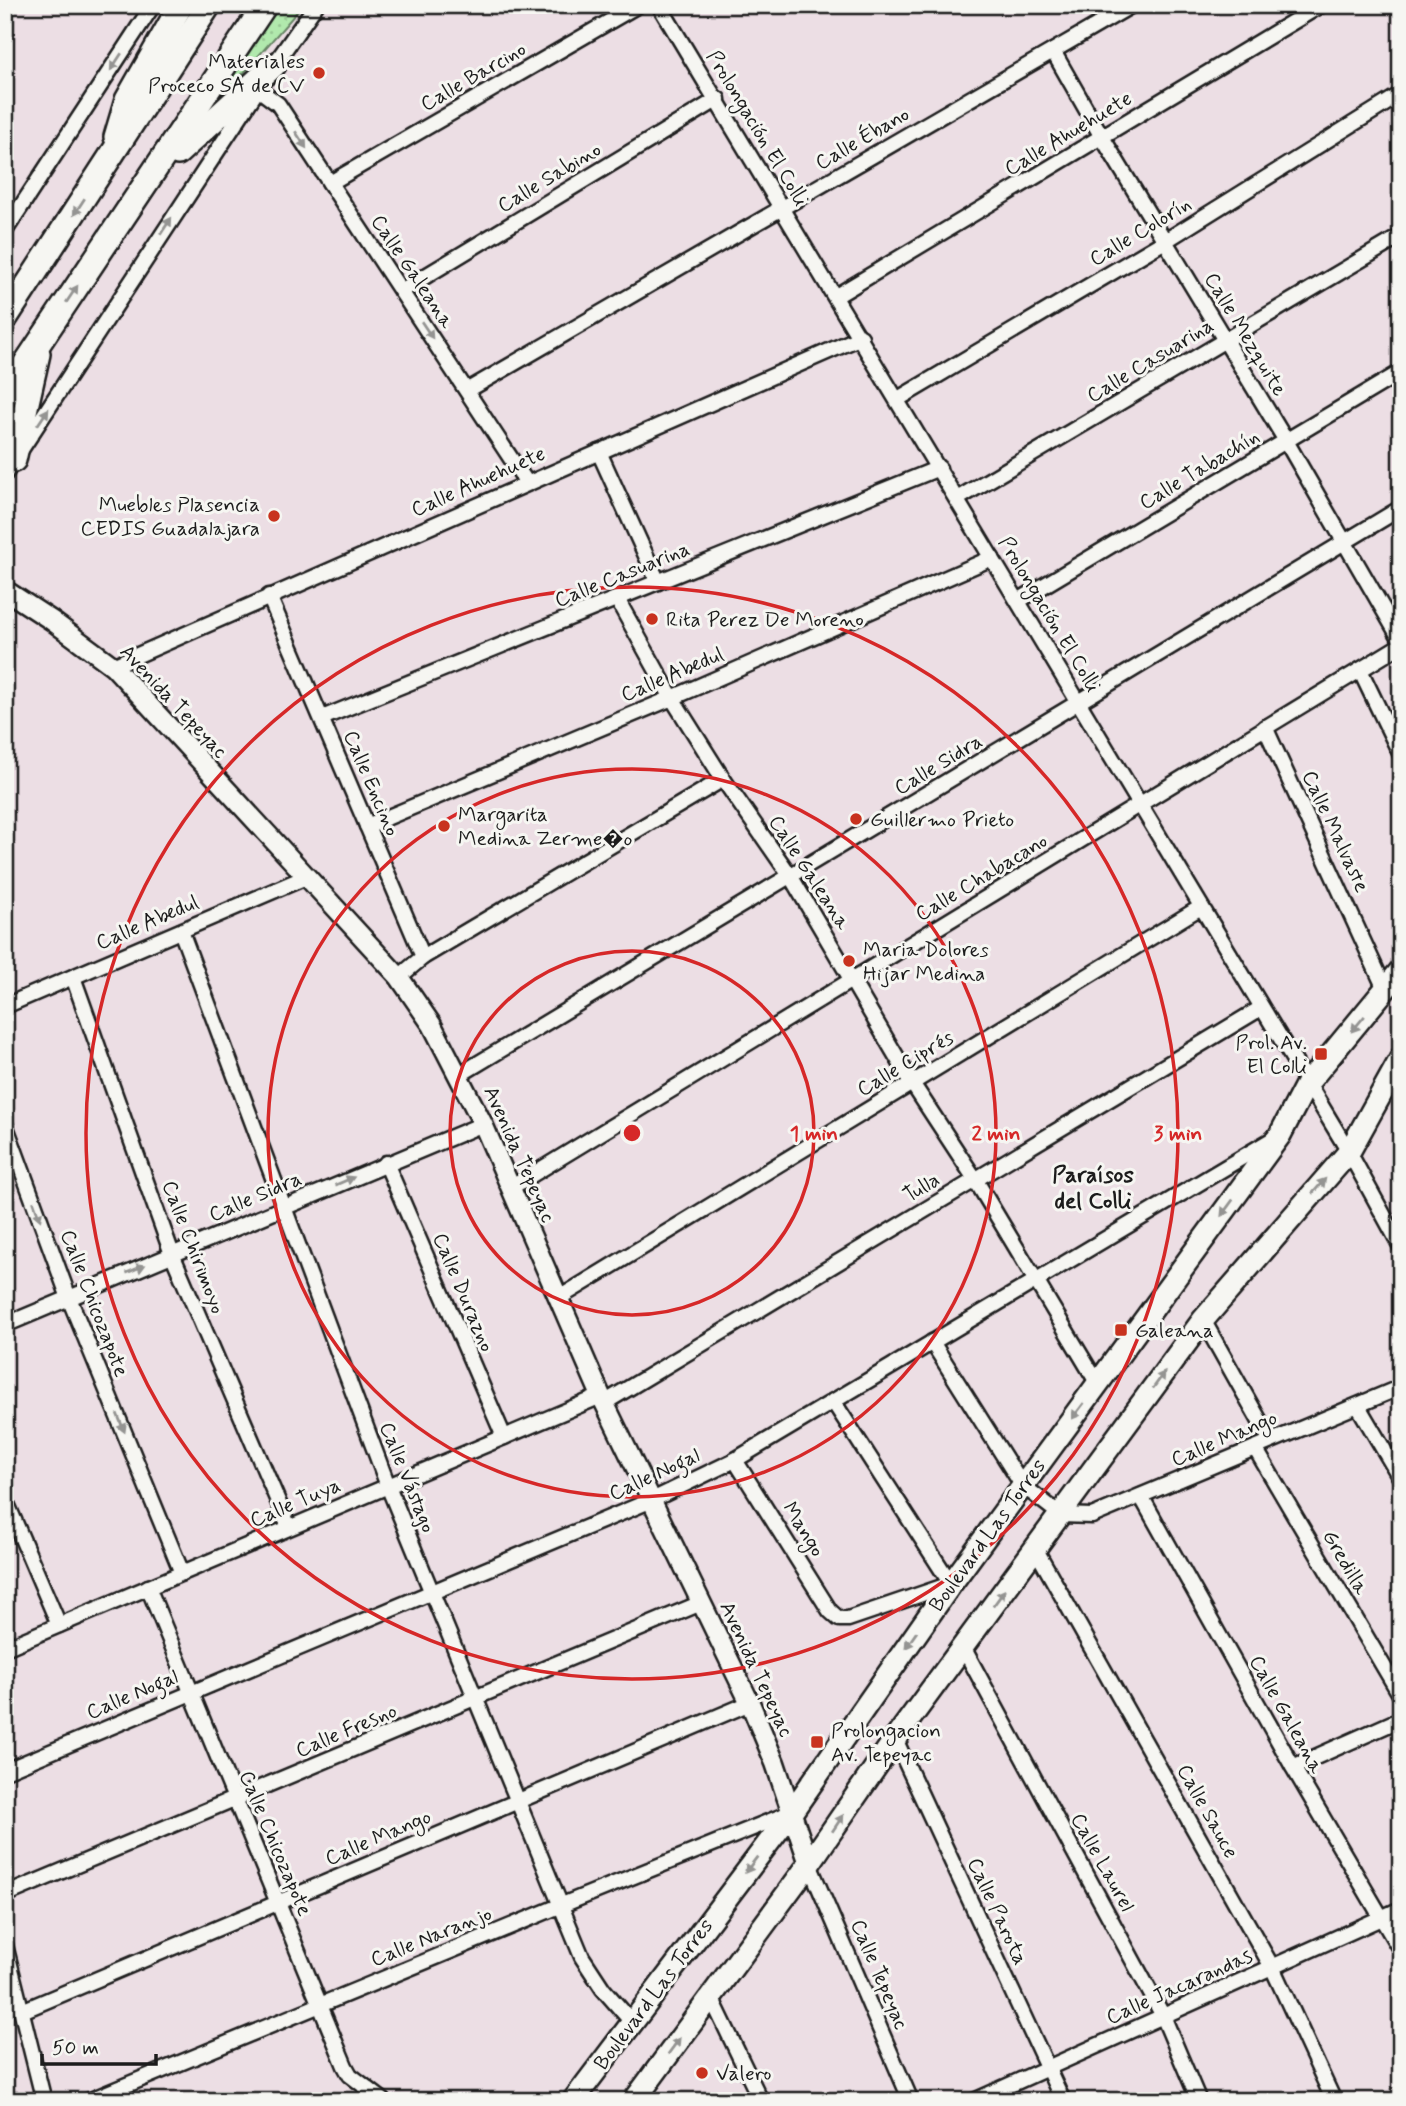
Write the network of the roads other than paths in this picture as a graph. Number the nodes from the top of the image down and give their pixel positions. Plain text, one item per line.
1 (153, 5) edge
2 (181, 5) edge
3 (209, 5) edge
4 (265, 5) edge
5 (316, 5) edge
6 (638, 5) edge
7 (659, 5) edge
8 (1132, 5) edge
9 (1321, 5) edge
10 (1053, 51) junction
11 (274, 65) junction
12 (258, 89) junction
13 (1401, 94) edge
14 (718, 99) junction
15 (1102, 137) junction
16 (108, 163) junction
17 (150, 179) junction
18 (330, 183) junction
19 (782, 209) junction
20 (5, 231) edge
21 (1401, 236) edge
22 (1165, 241) junction
23 (401, 291) junction
24 (836, 296) junction
25 (5, 319) edge
26 (861, 337) junction
27 (41, 339) junction
28 (1225, 340) junction
29 (1401, 372) edge
30 (468, 390) junction
31 (5, 394) edge
32 (898, 399) junction
33 (1286, 441) junction
34 (599, 452) junction
35 (10, 467) edge
36 (939, 468) junction
37 (527, 483) junction
38 (957, 499) junction
39 (1401, 508) edge
40 (1345, 542) junction
41 (992, 558) junction
42 (658, 582) junction
43 (5, 590) edge
44 (269, 596) junction
45 (617, 599) junction
46 (1018, 601) junction
47 (1401, 643) edge
48 (113, 666) junction
49 (1360, 670) junction
50 (672, 698) junction
51 (1079, 703) junction
52 (322, 719) junction
53 (1265, 727) junction
54 (1401, 755) edge
55 (723, 779) junction
56 (1140, 805) junction
57 (368, 826) junction
58 (306, 877) junction
59 (791, 877) junction
60 (1201, 907) junction
61 (181, 931) junction
62 (422, 957) junction
63 (1401, 970) edge
64 (73, 977) junction
65 (399, 977) junction
66 (852, 980) junction
67 (1386, 991) junction
68 (5, 1006) edge
69 (1261, 1008) junction
70 (1401, 1058) edge
71 (459, 1075) junction
72 (912, 1083) junction
73 (1306, 1084) junction
74 (5, 1124) edge
75 (483, 1124) junction
76 (1280, 1135) junction
77 (1349, 1152) junction
78 (386, 1163) junction
79 (975, 1179) junction
80 (512, 1187) junction
81 (283, 1207) junction
82 (1401, 1247) edge
83 (172, 1254) junction
84 (1036, 1282) junction
85 (69, 1298) junction
86 (559, 1298) junction
87 (1203, 1320) junction
88 (5, 1325) edge
89 (932, 1342) junction
90 (1098, 1384) junction
91 (1401, 1387) edge
92 (602, 1399) junction
93 (833, 1401) junction
94 (1358, 1406) junction
95 (503, 1437) junction
96 (1271, 1441) junction
97 (1255, 1448) junction
98 (735, 1460) junction
99 (1401, 1479) edge
100 (1022, 1485) junction
101 (388, 1486) junction
102 (1141, 1496) junction
103 (5, 1499) edge
104 (652, 1500) junction
105 (1061, 1515) junction
106 (289, 1527) junction
107 (1035, 1548) junction
108 (182, 1573) junction
109 (951, 1584) junction
110 (148, 1587) junction
111 (432, 1592) junction
112 (701, 1603) junction
113 (59, 1625) junction
114 (963, 1647) junction
115 (5, 1648) edge
116 (190, 1693) junction
117 (1401, 1696) edge
118 (476, 1698) junction
119 (750, 1703) junction
120 (1401, 1719) edge
121 (895, 1739) junction
122 (1293, 1767) junction
123 (5, 1771) edge
124 (235, 1799) junction
125 (519, 1801) junction
126 (791, 1813) junction
127 (810, 1864) junction
128 (5, 1895) edge
129 (278, 1903) junction
130 (562, 1905) junction
131 (1401, 1909) edge
132 (1380, 1919) junction
133 (5, 1945) edge
134 (1401, 1951) edge
135 (1272, 1967) junction
136 (711, 1997) junction
137 (321, 2004) junction
138 (22, 2011) junction
139 (1163, 2016) junction
140 (631, 2021) junction
141 (1048, 2067) junction
142 (44, 2101) edge
143 (89, 2101) edge
144 (384, 2101) edge
145 (573, 2101) edge
146 (634, 2101) edge
147 (761, 2101) edge
148 (911, 2101) edge
149 (974, 2101) edge
150 (1063, 2101) edge
151 (1199, 2101) edge
152 (1334, 2101) edge

1 -> 20 street
2 - 16 highway
3 - 16 highway
4 - 17 highway
5 - 11 street
6 - 18 street, Calle Barcino
7 - 14 street, Prolongación El Colli
8 - 10 street, Calle Ébano
9 - 15 street, Calle Ahuehuete
10 - 15 street, Calle Mezquite
10 - 19 street, Calle Ébano
11 - 12 street
11 - 17 highway
12 -> 18 street, Calle Galeana
35 -> 12 street
13 - 22 street, Calle Colorín
14 - 19 street, Prolongación El Colli
14 - 23 street, Calle Sabino
15 - 22 street, Calle Mezquite
15 - 24 street, Calle Ahuehuete
16 -> 25 highway
27 -> 17 highway
18 - 23 street, Calle Galeana
19 - 24 street, Prolongación El Colli
19 - 30 street, Calle Ébano
21 - 28 street, Calle Casuarina
22 - 28 street, Calle Mezquite
22 - 32 street, Calle Colorín
23 -> 30 street, Calle Galeana
24 - 26 street, Prolongación El Colli
26 - 32 street, Prolongación El Colli
26 - 34 street, Calle Ahuehuete
27 - 31 highway
27 - 35 highway
28 - 33 street, Calle Mezquite
28 - 38 street, Calle Casuarina
29 - 33 street, Calle Tabachín
30 - 37 street, Calle Galeana
32 - 36 street, Prolongación El Colli
33 - 40 street, Calle Mezquite
33 - 46 street, Calle Tabachín
34 - 37 street, Calle Ahuehuete
34 - 42 street
36 - 38 street, Prolongación El Colli
36 - 42 street, Calle Casuarina
37 - 44 street, Calle Ahuehuete
38 - 41 street, Prolongación El Colli
39 - 40 street, Calle Sidra
40 - 47 street, Calle Mezquite
40 - 51 street, Calle Sidra
41 - 46 street, Prolongación El Colli
41 - 50 street, Calle Abedul
42 - 45 street, Calle Casuarina
43 - 48 street, Avenida Tepeyac
44 - 48 street, Calle Ahuehuete
44 - 52 street, Calle Encino
45 - 50 street, Calle Galeana
45 - 52 street, Calle Casuarina
46 - 51 street, Prolongación El Colli
47 - 49 street, Calle Chabacano
48 - 58 street, Avenida Tepeyac
49 - 53 street, Calle Chabacano
49 - 54 street
50 - 55 street, Calle Galeana
50 - 57 street, Calle Abedul
51 - 56 street, Prolongación El Colli
51 - 59 street, Calle Sidra
52 - 57 street, Calle Encino
53 - 56 street, Calle Chabacano
53 - 67 street, Calle Malvaste
55 - 59 street, Calle Galeana
55 - 62 street
56 - 60 street, Prolongación El Colli
56 - 66 street, Calle Chabacano
57 - 62 street, Calle Encino
58 - 61 street, Calle Abedul
58 - 65 street, Avenida Tepeyac
59 - 66 street, Calle Galeana
59 - 71 street, Calle Sidra
60 - 69 street, Prolongación El Colli
60 - 72 street, Calle Ciprés
61 - 64 street, Calle Abedul
61 - 81 street, Calle Vástago
62 - 65 street
63 - 67 main road, Boulevard Las Torres
64 - 68 street, Calle Abedul
64 - 83 street, Calle Chirimoyo
65 - 71 street, Avenida Tepeyac
66 - 72 street, Calle Galeana
66 - 80 street, Calle Chabacano
67 -> 73 main road, Boulevard Las Torres
69 - 73 street, Prolongación El Colli
69 - 79 street, Tulla
70 - 77 main road
71 - 75 street, Avenida Tepeyac
72 - 79 street, Calle Galeana
72 - 86 street, Calle Ciprés
73 - 76 main road, Boulevard Las Torres
73 - 77 street, Prolongación El Colli
74 -> 85 street, Calle Chicozapote
75 - 78 street, Calle Sidra
75 - 80 street, Avenida Tepeyac
76 - 84 street, Calle Nogal
76 -> 90 main road, Boulevard Las Torres
77 - 82 street, Prolongación El Colli
87 -> 77 main road
81 -> 78 street, Calle Sidra
78 - 95 street, Calle Durazno
79 - 84 street, Calle Galeana
79 - 92 street, Tulla
80 - 86 street, Avenida Tepeyac
81 - 83 street, Calle Sidra
81 - 101 street, Calle Vástago
85 -> 83 street, Calle Sidra
83 - 106 street, Calle Chirimoyo
84 - 89 street, Calle Nogal
84 - 90 street, Calle Galeana
85 - 88 street, Calle Sidra
85 -> 108 street, Calle Chicozapote
86 - 92 street, Avenida Tepeyac
87 - 96 street
105 -> 87 main road
89 - 93 street, Calle Nogal
89 - 100 street
90 -> 100 main road, Boulevard Las Torres
91 - 94 street, Calle Mango
92 - 95 street, Calle Tuya
92 - 104 street, Avenida Tepeyac
93 - 98 street, Calle Nogal
93 - 109 street
94 - 96 street, Calle Mango
94 - 99 street
95 - 101 street, Calle Tuya
96 - 97 street, Calle Mango
97 - 102 street, Calle Mango
97 - 117 street, Gredilla
98 - 104 street, Calle Nogal
98 - 109 street, Mango
100 - 105 street
100 - 109 main road, Boulevard Las Torres
101 - 106 street, Calle Tuya
101 - 111 street, Calle Vástago
102 - 105 street, Calle Mango
102 - 122 street, Calle Galeana
103 - 113 street
104 - 111 street, Calle Nogal
104 - 112 street, Avenida Tepeyac
105 - 107 main road
106 - 108 street, Calle Tuya
114 -> 107 main road
107 - 135 street, Calle Sauce
108 - 110 street, Calle Tuya
109 -> 126 main road, Boulevard Las Torres
110 - 113 street, Calle Tuya
110 - 116 street, Calle Chicozapote
111 - 116 street, Calle Nogal
111 - 118 street, Calle Vástago
112 - 118 street, Calle Fresno
112 - 119 street, Avenida Tepeyac
113 - 115 street, Calle Tuya
114 - 121 main road
114 - 139 street, Calle Laurel
116 - 123 street, Calle Nogal
116 - 124 street, Calle Chicozapote
118 - 124 street, Calle Fresno
118 - 125 street, Calle Vástago
119 - 125 street, Calle Mango
119 - 126 street, Avenida Tepeyac
120 - 122 street
127 -> 121 main road
121 - 141 street, Calle Parota
122 - 132 street, Calle Galeana
124 - 128 street, Calle Fresno
124 - 129 street, Calle Chicozapote
125 - 129 street, Calle Mango
125 - 130 street, Calle Vástago
126 - 127 street, Avenida Tepeyac
126 - 130 street, Calle Naranjo
126 -> 140 main road, Boulevard Las Torres
127 - 136 main road
127 - 148 street, Calle Tepeyac
129 - 137 street, Calle Chicozapote
129 - 138 street, Calle Mango
130 - 137 street, Calle Naranjo
130 - 140 street, Calle Vástago
131 - 132 street, Calle Jacarandas
132 - 134 street, Calle Galeana
132 - 135 street, Calle Jacarandas
133 - 138 street
135 - 139 street, Calle Jacarandas
135 - 152 street, Calle Sauce
146 -> 136 main road
136 - 147 street
137 - 143 street, Calle Naranjo
137 - 144 street, Calle Chicozapote
138 - 142 street
139 - 141 street, Calle Jacarandas
139 - 151 street, Calle Laurel
140 - 145 main road, Boulevard Las Torres
141 - 149 street, Calle Jacarandas
141 - 150 street, Calle Parota

